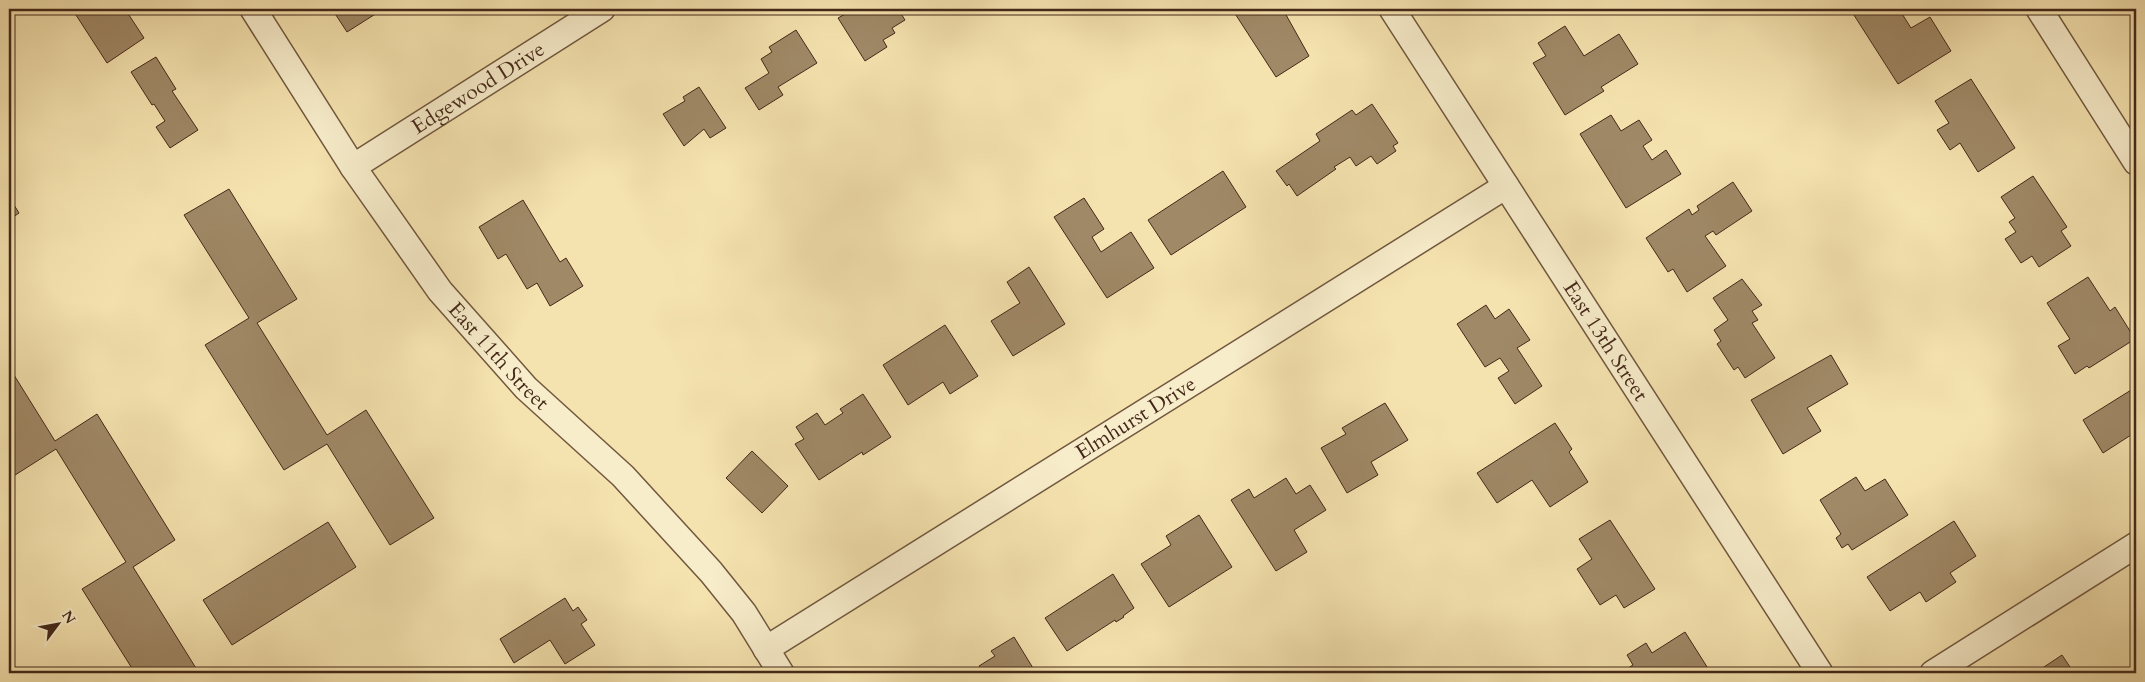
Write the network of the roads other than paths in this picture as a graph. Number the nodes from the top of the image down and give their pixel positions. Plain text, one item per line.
1 (253, 9) edge
2 (602, 9) edge
3 (1392, 9) edge
4 (2039, 9) edge
5 (2136, 162) edge
6 (354, 167) junction
7 (1506, 186) junction
8 (2136, 545) edge
9 (766, 649) junction
10 (781, 673) edge
11 (1820, 673) edge
12 (1933, 673) edge

1 - 6 street, East 11th Street
2 - 6 street, Edgewood Drive
3 - 7 street, East 13th Street
4 - 5 street
6 - 9 street, East 11th Street
7 - 9 street, Elmhurst Drive
7 - 11 street, East 13th Street
8 - 12 street
9 - 10 street, East 11th Street

